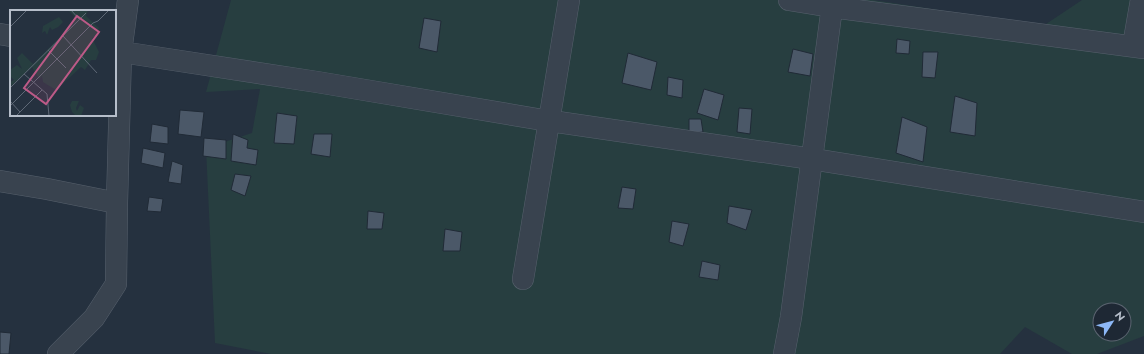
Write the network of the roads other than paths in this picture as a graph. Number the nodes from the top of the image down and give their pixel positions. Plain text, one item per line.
1 (128, 0) edge
2 (569, 0) edge
3 (789, 0) edge
4 (1141, 0) edge
5 (832, 7) junction
6 (0, 34) edge
7 (10, 36) edge
8 (1139, 47) edge
9 (118, 52) edge
10 (548, 120) junction
11 (812, 159) junction
12 (0, 181) edge
13 (117, 203) junction
14 (1144, 212) edge
15 (523, 279) dead end
16 (58, 354) edge
17 (784, 354) edge

1 - 9 street
2 - 10 street
3 - 5 street
4 - 8 street
5 - 8 street
5 - 11 street
6 - 7 street
9 - 10 street
9 - 13 street
10 - 11 street
10 - 15 street
11 - 14 street
11 - 17 street
12 - 13 street
13 - 16 street

